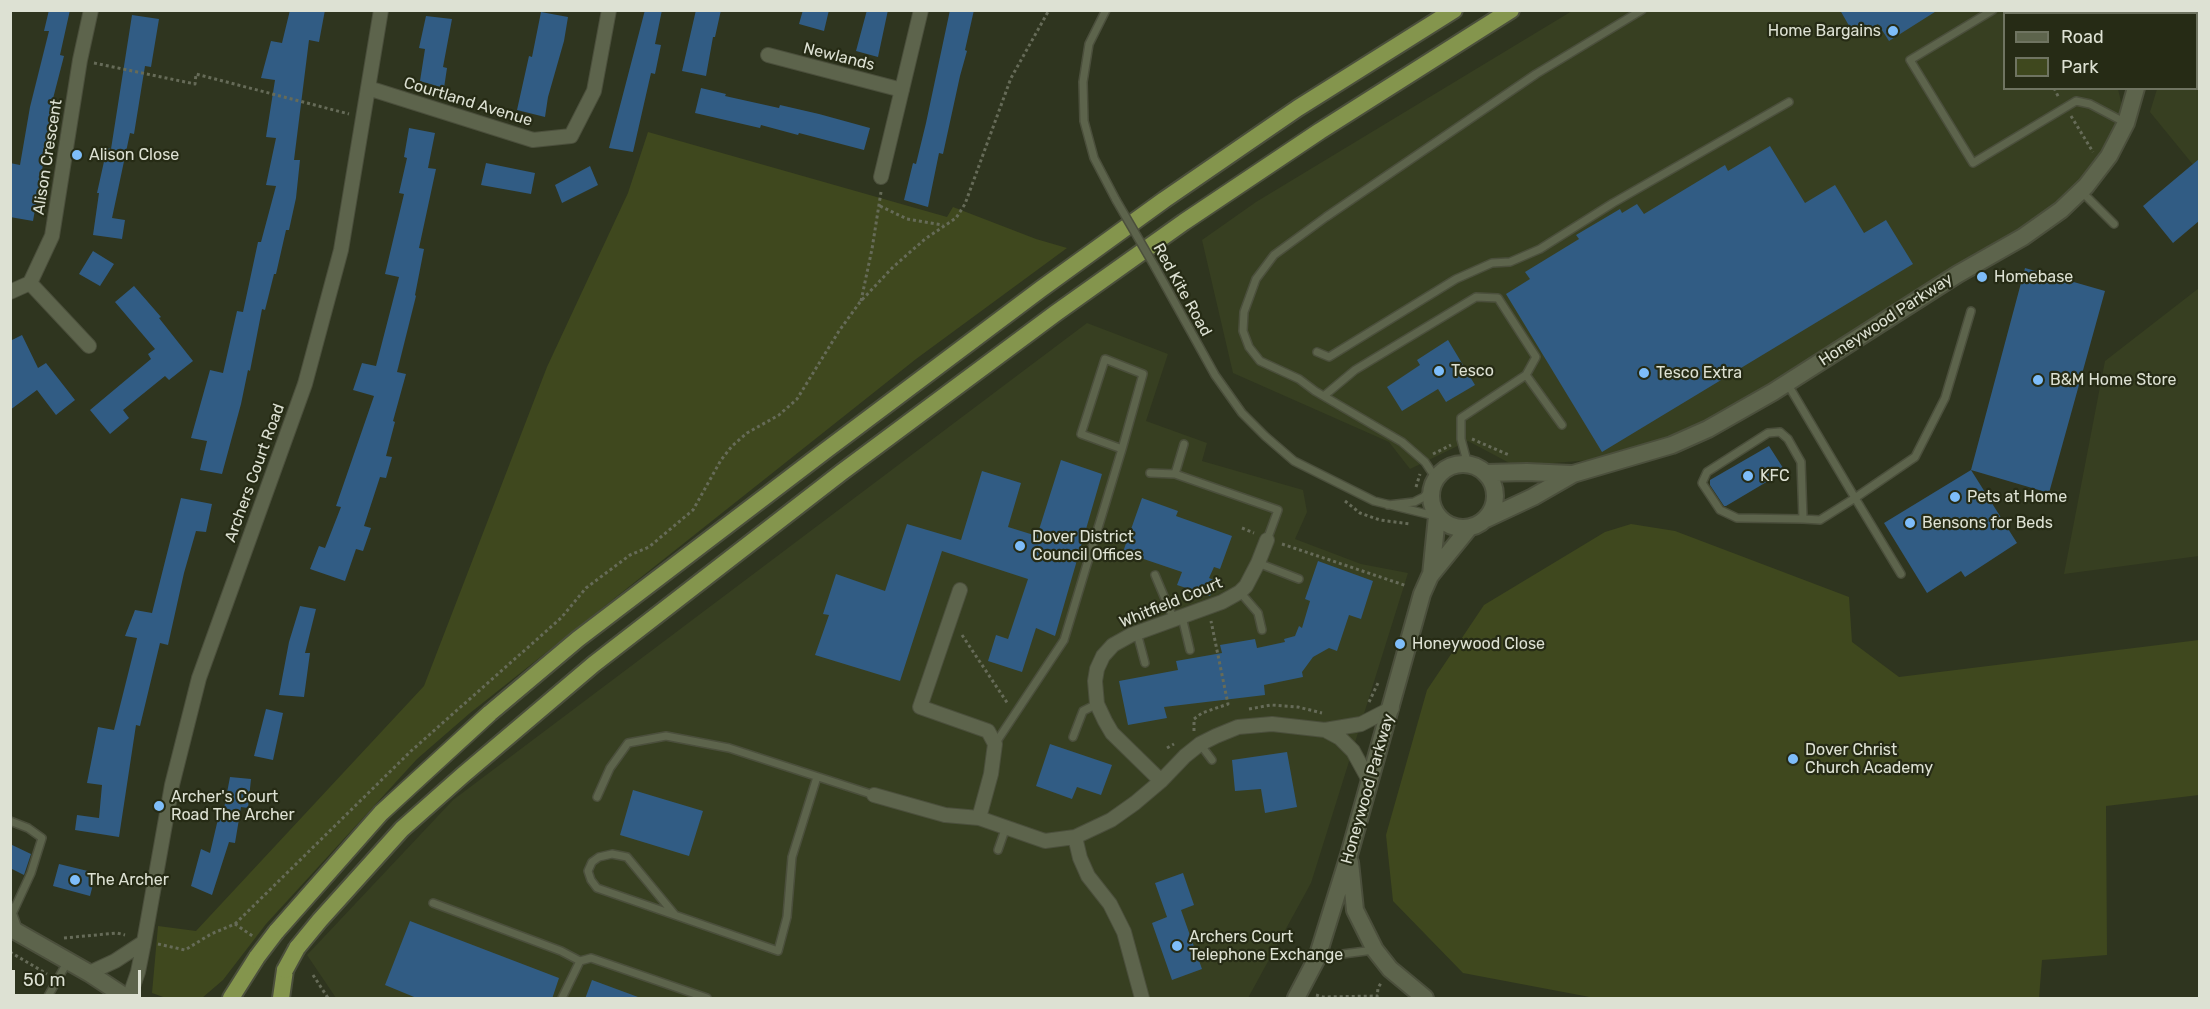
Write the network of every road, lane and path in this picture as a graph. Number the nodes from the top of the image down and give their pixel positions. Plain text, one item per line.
1 (91, 10) edge
2 (381, 10) edge
3 (609, 10) edge
4 (921, 10) edge
5 (1049, 10) edge
6 (1106, 10) edge
7 (1454, 10) edge
8 (1512, 10) edge
9 (1642, 10) edge
10 (1993, 10) edge
11 (768, 56) dead end
12 (80, 60) junction
13 (368, 88) junction
14 (902, 90) junction
15 (2055, 90) edge
16 (2135, 90) edge
17 (1789, 102) dead end
18 (2065, 108) junction
19 (363, 117) junction
20 (2127, 123) junction
21 (2102, 166) junction
22 (882, 177) joint
23 (2081, 191) junction
24 (880, 206) junction
25 (2114, 224) dead end
26 (945, 225) junction
27 (30, 283) junction
28 (10, 292) edge
29 (860, 302) junction
30 (1971, 311) dead end
31 (88, 346) dead end
32 (1317, 352) dead end
33 (1526, 375) junction
34 (1787, 383) junction
35 (1325, 395) junction
36 (1562, 425) dead end
37 (1184, 444) dead end
38 (1122, 449) junction
39 (1468, 465) junction
40 (1150, 473) dead end
41 (1485, 473) junction
42 (1175, 474) junction
43 (1573, 474) junction
44 (1431, 488) junction
45 (1855, 498) junction
46 (1388, 505) junction
47 (1437, 516) junction
48 (1486, 519) junction
49 (1803, 519) junction
50 (1469, 528) junction
51 (1267, 540) junction
52 (1258, 563) junction
53 (1901, 574) dead end
54 (1155, 575) dead end
55 (1430, 576) junction
56 (1299, 579) dead end
57 (1411, 587) dead end
58 (960, 590) dead end
59 (1240, 592) junction
60 (1208, 607) junction
61 (951, 615) junction
62 (1178, 619) junction
63 (1262, 630) dead end
64 (1137, 633) junction
65 (1191, 650) dead end
66 (1145, 663) dead end
67 (1379, 679) dead end
68 (1097, 704) junction
69 (1228, 704) junction
70 (1008, 705) dead end
71 (1363, 708) dead end
72 (1392, 708) junction
73 (1248, 710) dead end
74 (1230, 714) dead end
75 (1330, 715) dead end
76 (1198, 729) dead end
77 (1325, 730) junction
78 (1073, 737) dead end
79 (995, 744) junction
80 (1200, 744) junction
81 (1212, 760) dead end
82 (817, 777) junction
83 (1161, 781) junction
84 (1370, 782) junction
85 (874, 795) joint
86 (597, 796) dead end
87 (979, 818) junction
88 (10, 821) edge
89 (1006, 827) junction
90 (1075, 837) junction
91 (998, 850) dead end
92 (1349, 855) junction
93 (434, 903) dead end
94 (675, 915) junction
95 (13, 920) edge
96 (235, 924) junction
97 (255, 938) dead end
98 (58, 939) dead end
99 (144, 942) junction
100 (1375, 950) junction
101 (1317, 958) junction
102 (68, 961) junction
103 (580, 961) junction
104 (89, 974) junction
105 (313, 975) dead end
106 (1313, 994) dead end
107 (47, 999) edge
108 (128, 999) edge
109 (231, 999) edge
110 (280, 999) edge
111 (328, 999) edge
112 (562, 999) edge
113 (707, 999) edge
114 (1142, 999) edge
115 (1296, 999) edge
116 (1377, 999) edge
117 (1425, 999) edge

1 - 12 street, Alison Crescent
2 - 13 street, Archers Court Road
3 - 13 street, Courtland Avenue
4 - 14 street
5 - 26 path
6 - 46 lane, Red Kite Road, bridge
7 - 109 highway, bridge
8 - 110 highway, bridge
9 - 35 lane
10 - 18 lane
11 - 14 street, Newlands
12 - 19 path
12 - 27 street, Alison Crescent
13 - 19 street, Archers Court Road
14 - 22 street
15 - 18 path
16 - 20 street, Honeywood Parkway
17 - 32 lane
18 - 20 lane
18 - 21 path
19 - 99 street, Archers Court Road
20 - 21 street, Honeywood Parkway
21 - 23 street, Honeywood Parkway
22 - 24 path
23 - 25 lane
23 - 34 street, Honeywood Parkway
24 - 26 path
24 - 29 path
26 - 29 path
27 - 28 street
27 - 31 street
29 - 96 path
30 - 45 lane
33 - 35 lane
33 - 36 lane
33 - 39 lane
34 - 43 street, Honeywood Parkway
34 - 45 lane
35 - 44 lane
37 - 42 lane
38 - 38 lane
38 - 79 lane
39 - 41 street
39 - 44 street
40 - 42 lane
41 - 43 street, Honeywood Parkway
41 - 48 street
42 - 51 lane
43 - 48 street, Honeywood Parkway
44 - 46 lane
44 - 47 street
45 - 49 lane
45 - 53 lane
46 - 47 lane, Red Kite Road
47 - 50 street
47 - 55 street, Honeywood Parkway
48 - 50 street
49 - 49 lane
50 - 55 street, Honeywood Parkway
51 - 52 street, Whitfield Court
51 - 57 path
52 - 56 lane
52 - 59 street, Whitfield Court
54 - 62 lane
55 - 72 street, Honeywood Parkway
58 - 61 street
59 - 60 street, Whitfield Court
59 - 63 lane
60 - 62 street, Whitfield Court
60 - 69 path
61 - 70 path
61 - 79 street
62 - 64 street, Whitfield Court
62 - 65 lane
64 - 66 lane
64 - 68 street, Whitfield Court
67 - 71 path
68 - 78 lane
68 - 83 street, Whitfield Court
69 - 74 path
69 - 76 path
72 - 77 street
72 - 84 street, Honeywood Parkway
73 - 75 path
77 - 80 street
77 - 84 street
79 - 87 street
80 - 81 lane
80 - 83 street
82 - 85 lane
82 - 86 lane
82 - 94 lane
83 - 90 street
84 - 92 street, Honeywood Parkway
85 - 87 street
87 - 89 street
88 - 95 lane
89 - 90 street
89 - 91 lane
90 - 114 street
92 - 100 street
92 - 101 street, Honeywood Parkway
93 - 103 lane
94 - 94 lane
95 - 102 street
96 - 97 path
96 - 99 path
98 - 99 path
99 - 104 street
99 - 108 street, Archers Court Road
100 - 101 lane
100 - 117 street
101 - 115 street, Honeywood Parkway
102 - 104 street
102 - 107 lane
103 - 112 lane
103 - 113 lane
104 - 108 street
105 - 111 path
106 - 116 path

